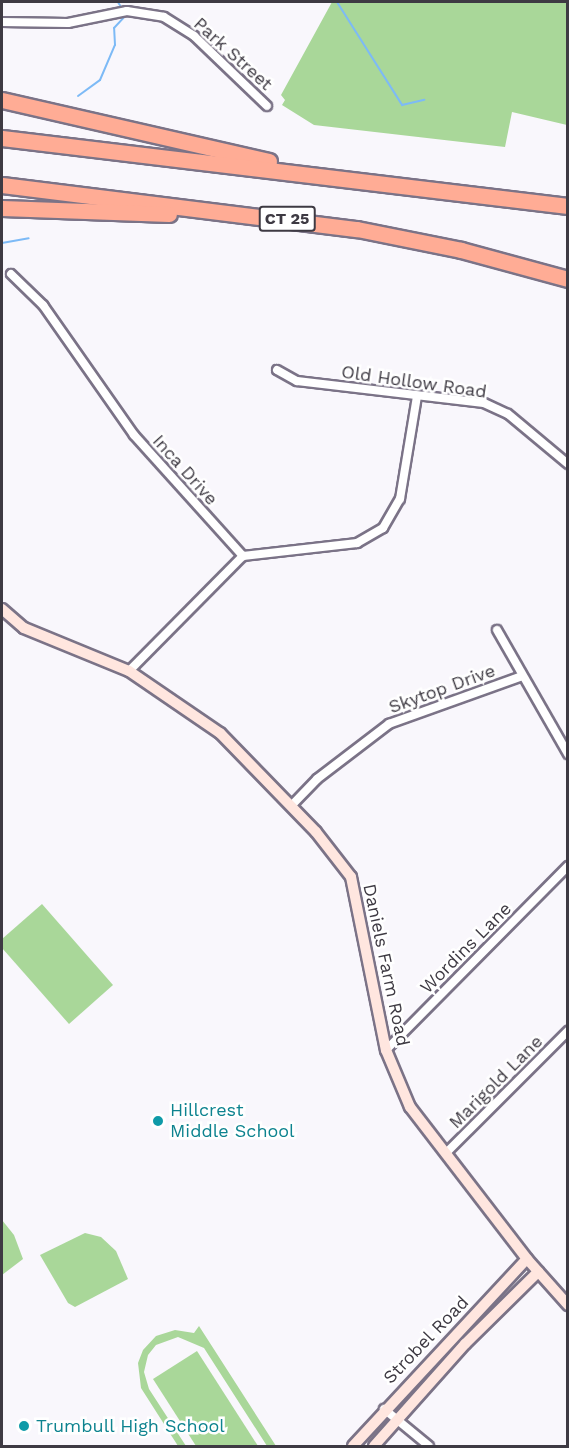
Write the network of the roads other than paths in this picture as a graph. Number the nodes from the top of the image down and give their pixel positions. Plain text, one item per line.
1 (2, 22) edge
2 (2, 100) edge
3 (267, 106) dead end
4 (2, 138) edge
5 (2, 185) edge
6 (399, 185) junction
7 (567, 206) edge
8 (2, 207) edge
9 (305, 221) junction
10 (11, 274) dead end
11 (567, 279) edge
12 (277, 370) dead end
13 (417, 396) junction
14 (567, 464) edge
15 (243, 556) junction
16 (2, 609) edge
17 (497, 630) dead end
18 (129, 671) junction
19 (522, 676) junction
20 (567, 754) edge
21 (292, 805) junction
22 (567, 866) edge
23 (567, 1031) edge
24 (386, 1050) junction
25 (446, 1153) junction
26 (526, 1259) junction
27 (538, 1272) junction
28 (566, 1301) edge
29 (384, 1408) junction
30 (397, 1419) junction
31 (353, 1446) edge
32 (374, 1446) edge
33 (429, 1446) edge

1 - 3 street, Park Street
2 - 6 highway
4 - 6 highway
5 - 9 highway, CT 25
6 - 7 highway
8 - 9 highway
9 - 11 highway, CT 25
10 - 15 street, Inca Drive
12 - 13 street, Old Hollow Road
13 - 14 street, Old Hollow Road
13 - 15 street
15 - 18 street
16 - 18 main road, Daniels Farm Road
17 - 19 street
18 - 21 main road, Daniels Farm Road
19 - 20 street
19 - 21 street, Skytop Drive
21 - 24 main road, Daniels Farm Road
22 - 24 street, Wordins Lane
23 - 25 street, Marigold Lane
24 - 25 main road, Daniels Farm Road
25 - 26 main road, Daniels Farm Road
26 - 27 main road, Daniels Farm Road
26 - 29 main road, Strobel Road
27 - 28 main road, Daniels Farm Road
27 - 30 main road, Strobel Road
29 - 30 street
29 - 31 main road, Strobel Road
30 - 32 main road, Strobel Road
30 - 33 street

